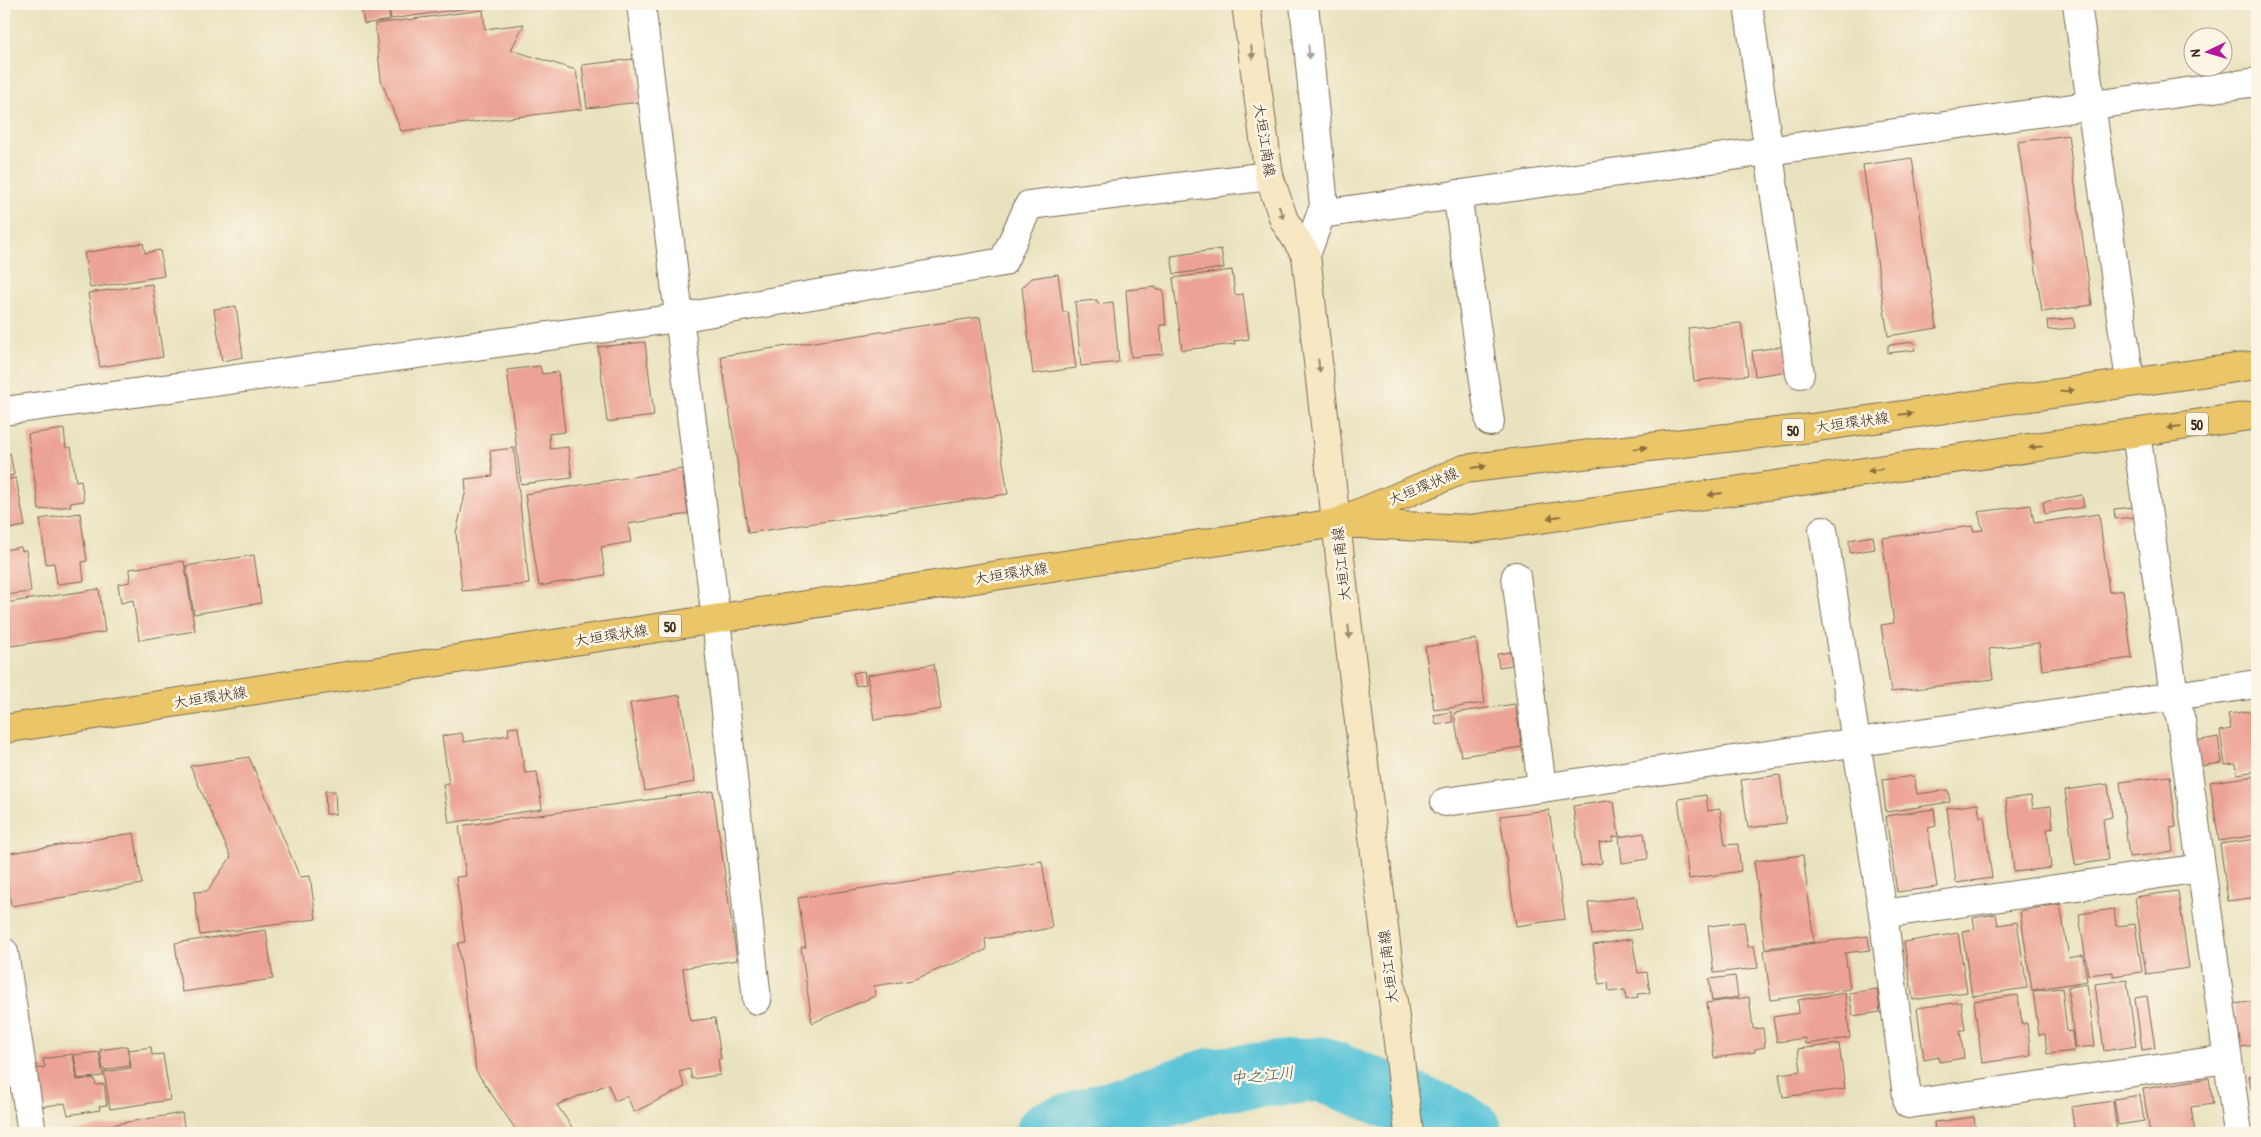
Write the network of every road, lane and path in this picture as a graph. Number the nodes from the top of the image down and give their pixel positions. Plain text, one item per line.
1 (641, 4) edge
2 (1246, 4) edge
3 (1304, 4) edge
4 (1748, 4) edge
5 (2077, 4) edge
6 (2257, 82) edge
7 (2092, 106) junction
8 (1769, 152) junction
9 (1269, 176) junction
10 (1456, 194) junction
11 (1321, 214) junction
12 (1306, 254) junction
13 (678, 318) junction
14 (2257, 364) edge
15 (1800, 374) dead end
16 (2130, 382) junction
17 (4, 411) edge
18 (2257, 415) edge
19 (1490, 422) dead end
20 (2136, 433) junction
21 (1336, 523) junction
22 (1823, 530) dead end
23 (1516, 576) dead end
24 (716, 619) junction
25 (2257, 684) edge
26 (2174, 695) junction
27 (4, 729) edge
28 (1856, 743) junction
29 (1542, 788) junction
30 (1445, 802) dead end
31 (2201, 868) junction
32 (1883, 914) junction
33 (4, 952) edge
34 (757, 1000) dead end
35 (2227, 1059) junction
36 (32, 1133) edge
37 (1409, 1133) edge
38 (2238, 1133) edge

1 - 13 street
2 -> 9 main road, 大垣江南線
3 -> 11 street
4 - 8 street
5 - 7 street
6 - 7 street
7 - 8 street
7 - 16 street
8 - 10 street
8 - 15 street
9 -> 12 main road, 大垣江南線
9 - 13 street
10 - 11 street
10 - 19 street
11 - 12 street
12 -> 21 main road, 大垣江南線
13 - 17 street
13 - 24 street
14 - 16 main road, 大垣環状線 / 50
21 -> 16 main road, 大垣環状線 / 50
18 -> 20 main road, 大垣環状線 / 50
20 -> 21 main road, 大垣環状線 / 50
20 - 26 street
21 - 24 main road, 大垣環状線 / 50
21 -> 37 main road, 大垣江南線
22 - 28 street
23 - 29 street
24 - 27 main road, 大垣環状線 / 50
24 - 34 street
25 - 26 street
26 - 28 street
26 - 31 street
28 - 29 street
28 - 32 street
29 - 30 street
31 - 32 street
31 - 35 street
32 - 35 street
33 - 36 street
35 - 38 street

